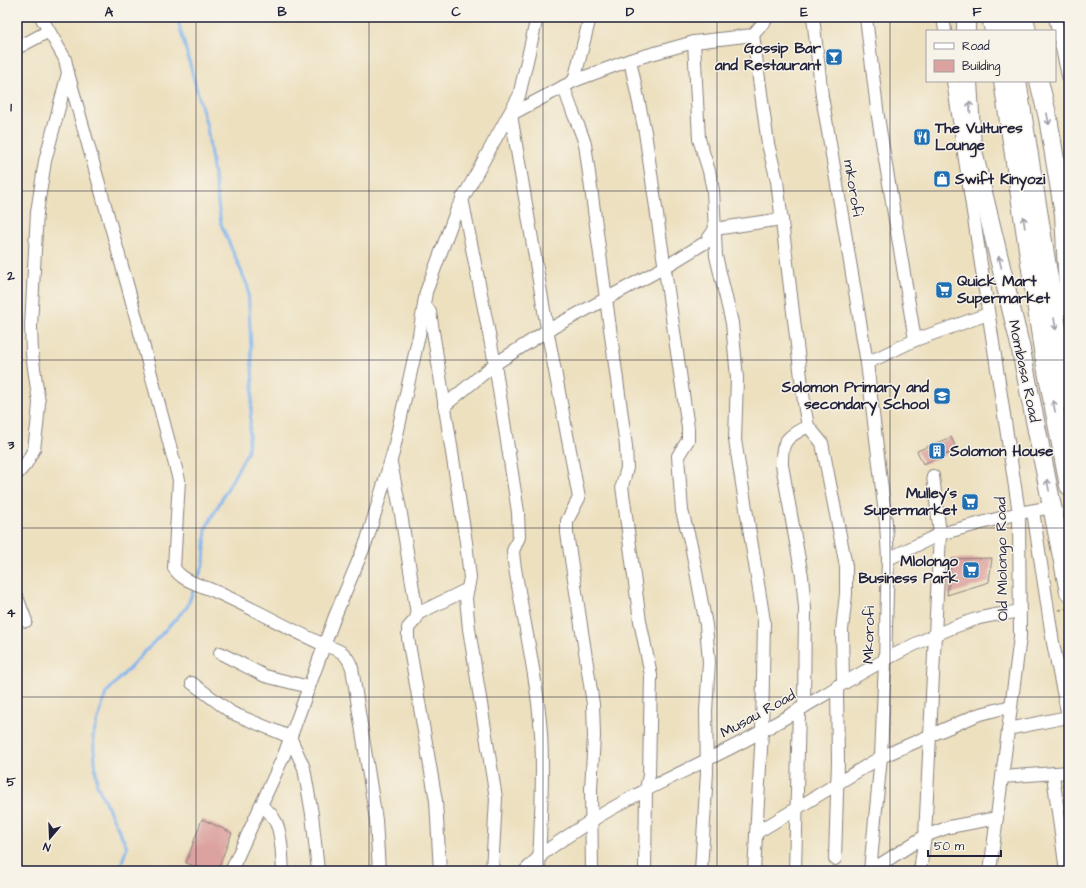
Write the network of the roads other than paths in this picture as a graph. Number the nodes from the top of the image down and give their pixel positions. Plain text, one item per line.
1 (41, 17) edge
2 (538, 17) edge
3 (590, 17) edge
4 (768, 17) edge
5 (813, 17) edge
6 (866, 17) edge
7 (942, 17) edge
8 (966, 17) edge
9 (991, 17) edge
10 (1008, 17) edge
11 (1024, 17) edge
12 (1055, 17) edge
13 (945, 30) edge
14 (966, 30) edge
15 (994, 30) edge
16 (1010, 30) edge
17 (1027, 30) edge
18 (49, 32) junction
19 (753, 35) junction
20 (694, 42) junction
21 (17, 48) edge
22 (630, 60) junction
23 (68, 73) junction
24 (1069, 80) edge
25 (953, 82) edge
26 (968, 82) edge
27 (1003, 82) edge
28 (1017, 82) edge
29 (1039, 82) edge
30 (569, 84) junction
31 (509, 115) junction
32 (462, 198) junction
33 (782, 219) junction
34 (715, 229) junction
35 (665, 267) junction
36 (607, 298) junction
37 (424, 304) junction
38 (1069, 307) edge
39 (988, 314) junction
40 (548, 330) junction
41 (915, 340) junction
42 (867, 363) junction
43 (495, 364) junction
44 (1069, 402) edge
45 (444, 406) junction
46 (808, 426) junction
47 (390, 461) junction
48 (17, 474) edge
49 (933, 476) dead end
50 (1069, 486) edge
51 (1052, 507) junction
52 (1033, 510) junction
53 (1019, 513) junction
54 (940, 534) junction
55 (888, 559) junction
56 (468, 589) junction
57 (1069, 592) edge
58 (17, 597) edge
59 (1020, 610) junction
60 (417, 614) junction
61 (26, 621) dead end
62 (935, 635) junction
63 (324, 645) junction
64 (220, 653) dead end
65 (885, 661) junction
66 (192, 683) dead end
67 (840, 685) junction
68 (309, 687) junction
69 (1011, 706) junction
70 (801, 708) junction
71 (1069, 719) edge
72 (1008, 729) junction
73 (762, 732) junction
74 (929, 735) junction
75 (290, 737) junction
76 (881, 757) junction
77 (707, 760) junction
78 (1069, 772) edge
79 (1053, 775) junction
80 (1002, 777) junction
81 (838, 784) junction
82 (646, 789) junction
83 (260, 806) junction
84 (796, 810) junction
85 (997, 818) junction
86 (592, 820) junction
87 (756, 833) junction
88 (925, 836) junction
89 (539, 855) junction
90 (835, 859) dead end
91 (231, 871) edge
92 (283, 871) edge
93 (318, 871) edge
94 (379, 871) edge
95 (440, 871) edge
96 (492, 871) edge
97 (525, 871) edge
98 (539, 871) edge
99 (592, 871) edge
100 (645, 871) edge
101 (701, 871) edge
102 (754, 871) edge
103 (795, 871) edge
104 (870, 871) edge
105 (920, 871) edge
106 (990, 871) edge
107 (1066, 871) edge

1 - 18 street
2 - 31 street
3 - 30 street
4 - 19 street
5 - 42 street, mkorofi
6 - 41 street
7 - 13 street
8 - 14 highway
9 - 15 highway
10 - 16 highway
11 - 17 highway
12 - 24 street
18 - 21 street
18 - 23 street
19 - 20 street
19 - 33 street
20 - 22 street
20 - 34 street
22 - 30 street
22 - 35 street
23 - 48 street
23 - 63 street
25 - 39 street, Old Mlolongo Road
51 -> 26 highway, Mombasa Road
50 -> 27 highway
28 -> 44 highway
29 -> 38 highway
30 - 31 street
30 - 36 street
31 - 32 street
31 - 40 street
32 - 37 street
32 - 43 street
33 - 34 street
33 - 46 street
34 - 35 street
34 - 73 street
35 - 36 street
35 - 77 street
36 - 40 street
36 - 82 street
37 - 45 street
37 - 47 street
39 - 41 street
39 - 53 street, Old Mlolongo Road
40 - 43 street
40 - 86 street
41 - 42 street
42 - 55 street, Mkorofi
43 - 45 street
43 - 89 street
45 - 56 street
46 - 67 street
46 - 70 street
47 - 60 street
47 - 63 street
49 - 54 street
51 - 52 street
51 - 57 highway, Mombasa Road
52 - 53 street
52 - 71 street
53 - 54 street
53 - 59 street, Old Mlolongo Road
54 - 55 street
54 - 62 street
55 - 65 street, Mkorofi
56 - 60 street
56 - 96 street
58 - 61 street
59 - 62 street, Musau Road
59 - 69 street, Old Mlolongo Road
60 - 95 street
62 - 65 street, Musau Road
62 - 74 street
63 - 68 street
63 - 94 street
64 - 68 street
65 - 67 street, Musau Road
65 - 76 street, Mkorofi
66 - 75 street
67 - 70 street, Musau Road
67 - 81 street
68 - 75 street
69 - 72 street, Old Mlolongo Road
69 - 74 street
70 - 73 street, Musau Road
70 - 84 street
71 - 72 street
72 - 80 street, Old Mlolongo Road
73 - 77 street, Musau Road
73 - 87 street
74 - 76 street
74 - 88 street
75 - 83 street
75 - 93 street
76 - 81 street
76 - 104 street, Mkorofi
77 - 82 street, Musau Road
77 - 101 street
78 - 79 street
79 - 80 street
79 - 107 street
80 - 85 street, Old Mlolongo Road
81 - 84 street
81 - 90 street
82 - 86 street, Musau Road
82 - 100 street
83 - 91 street
83 - 92 street
84 - 87 street
84 - 103 street
85 - 88 street
85 - 106 street, Old Mlolongo Road
86 - 89 street, Musau Road
86 - 99 street
87 - 102 street
88 - 104 street
88 - 105 street
89 - 97 street, Musau Road
89 - 98 street

